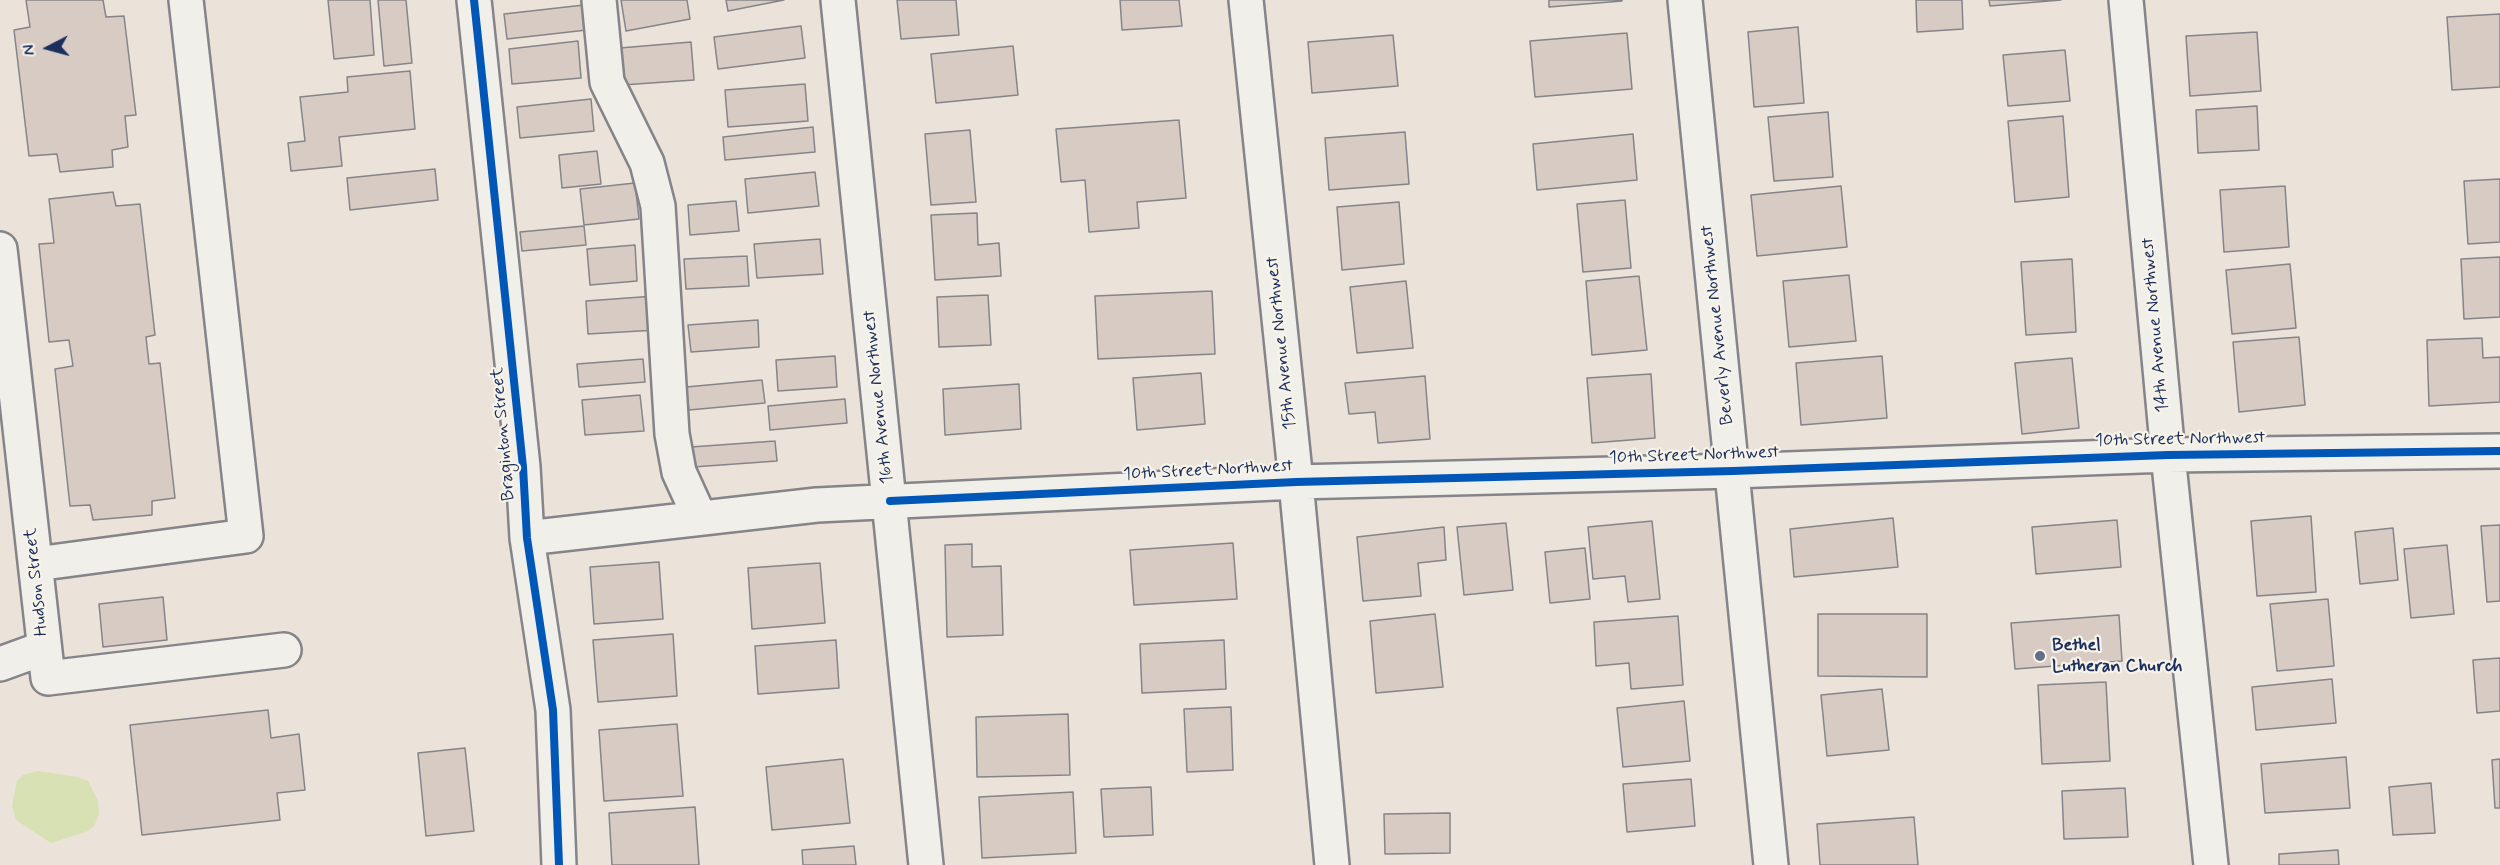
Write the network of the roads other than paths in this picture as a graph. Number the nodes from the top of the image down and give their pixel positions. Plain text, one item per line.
1 (186, 0) edge
2 (474, 0) edge
3 (599, 0) edge
4 (838, 0) edge
5 (1246, 0) edge
6 (1684, 0) edge
7 (2126, 0) edge
8 (0, 249) edge
9 (2500, 450) edge
10 (2168, 454) junction
11 (1733, 471) junction
12 (1296, 482) junction
13 (890, 501) junction
14 (700, 518) junction
15 (527, 538) junction
16 (36, 564) junction
17 (44, 648) junction
18 (284, 650) dead end
19 (0, 664) edge
20 (559, 865) edge
21 (926, 865) edge
22 (1332, 865) edge
23 (1771, 865) edge
24 (2211, 865) edge

1 - 16 street
2 - 15 street, Braginton Street
3 - 14 street
4 - 13 street, 16th Avenue Northwest
5 - 12 street, 15th Avenue Northwest
6 - 11 street, Beverly Avenue Northwest
7 - 10 street, 14th Avenue Northwest
8 - 16 street, Hudson Street
9 - 10 street, 10th Street Northwest
10 - 11 street, 10th Street Northwest
10 - 24 street, 14th Avenue Northwest
11 - 12 street, 10th Street Northwest
11 - 23 street, Beverly Avenue Northwest
12 - 13 street, 10th Street Northwest
12 - 22 street, 15th Avenue Northwest
13 - 14 street, 10th Street Northwest
13 - 21 street, 16th Avenue Northwest
14 - 15 street, 10th Street Northwest
15 - 20 street, Braginton Street
16 - 17 street, Hudson Street
17 - 18 street, Hudson Street
17 - 19 street

